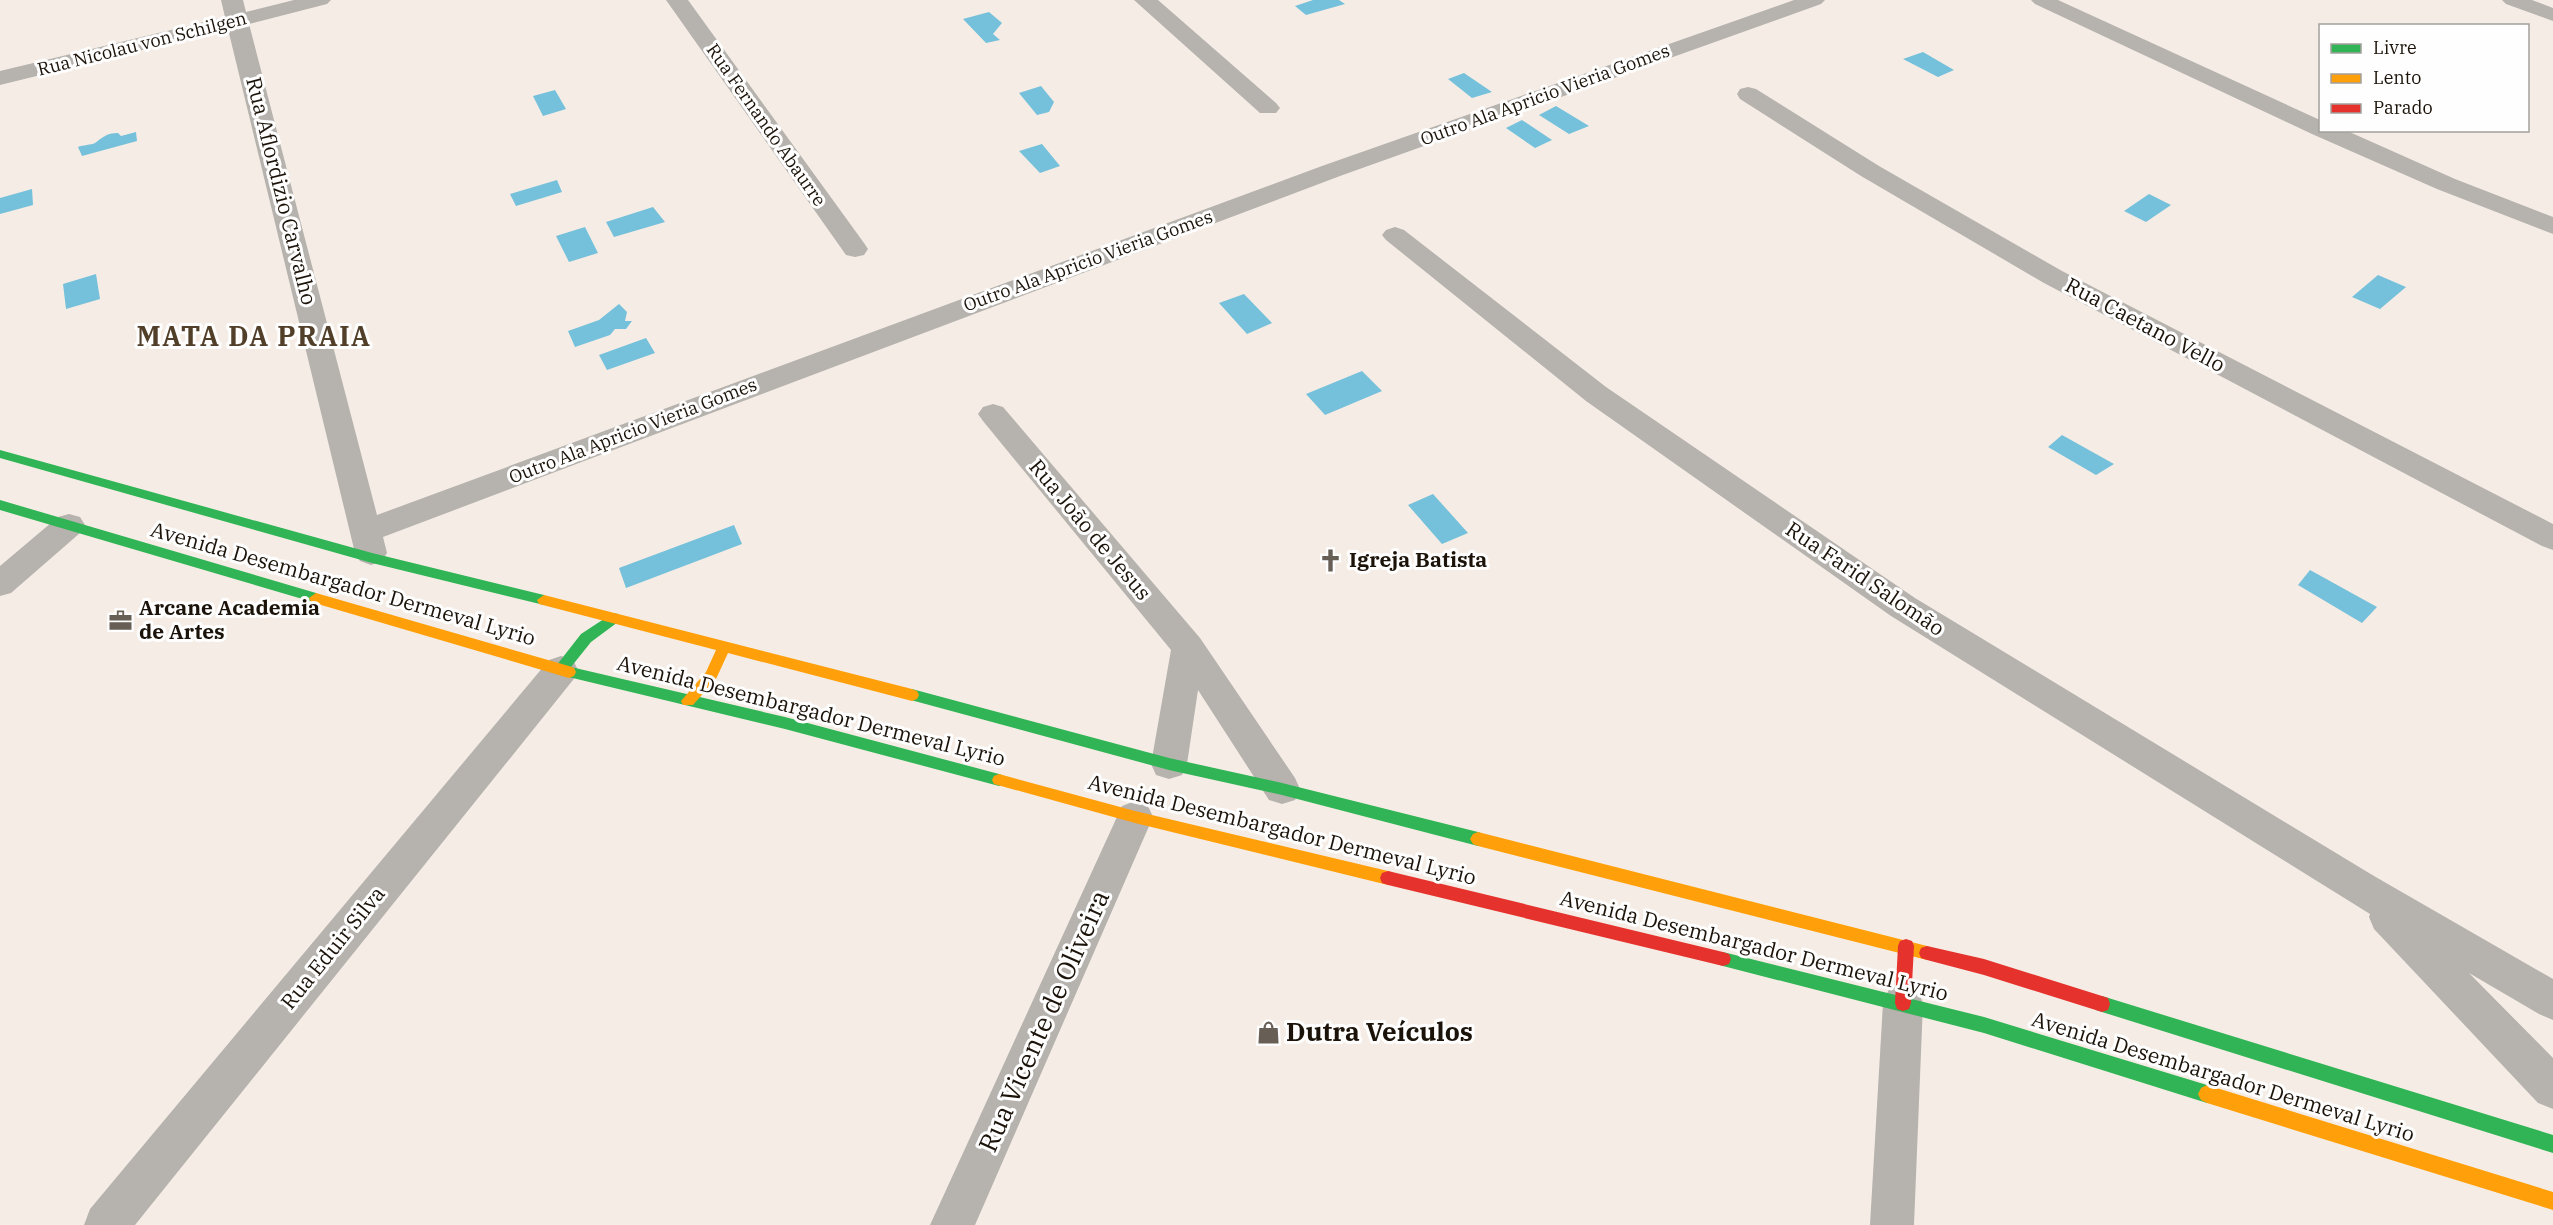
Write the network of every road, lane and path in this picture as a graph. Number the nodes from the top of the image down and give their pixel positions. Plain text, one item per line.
1 (320, 0) edge
2 (677, 0) edge
3 (1145, 0) edge
4 (1814, 0) edge
5 (2042, 0) edge
6 (2513, 0) edge
7 (236, 10) edge
8 (2553, 15) edge
9 (0, 78) edge
10 (1748, 94) dead end
11 (1268, 108) dead end
12 (2319, 129) edge
13 (2327, 132) edge
14 (2553, 226) edge
15 (1395, 235) dead end
16 (855, 249) dead end
17 (993, 414) dead end
18 (0, 454) edge
19 (0, 505) edge
20 (69, 525) junction
21 (366, 531) junction
22 (2553, 538) edge
23 (372, 558) junction
24 (0, 584) edge
25 (613, 618) junction
26 (725, 645) junction
27 (1188, 647) junction
28 (561, 670) junction
29 (688, 701) junction
30 (1169, 764) junction
31 (1282, 789) junction
32 (1135, 817) junction
33 (2360, 888) junction
34 (1906, 946) junction
35 (2553, 1001) edge
36 (1903, 1003) junction
37 (2553, 1088) edge
38 (2553, 1144) edge
39 (2553, 1201) edge
40 (106, 1225) edge
41 (952, 1225) edge
42 (1892, 1225) edge

1 - 7 street, Rua Nicolau von Schilgen
2 - 16 street, Rua Fernando Abaurre
3 - 11 street
4 - 21 street, Outro Ala Apricio Vieria Gomes
5 - 12 street
6 - 8 street
7 - 9 street, Rua Nicolau von Schilgen
7 - 21 street, Rua Aflordizio Carvalho
10 - 22 street, Rua Caetano Vello
13 - 14 street
15 - 33 street, Rua Farid Salomão
17 - 27 street, Rua João de Jesus
18 - 23 street, Avenida Desembargador Dermeval Lyrio
19 - 20 street, Avenida Desembargador Dermeval Lyrio
20 - 24 street
20 - 28 street, Avenida Desembargador Dermeval Lyrio
21 - 23 street, Rua Aflordizio Carvalho
23 - 25 street, Avenida Desembargador Dermeval Lyrio
25 - 26 street, Avenida Desembargador Dermeval Lyrio
25 - 28 street
26 - 29 street
26 - 30 street, Avenida Desembargador Dermeval Lyrio
27 - 30 street
27 - 31 street, Rua João de Jesus
28 - 29 street, Avenida Desembargador Dermeval Lyrio
28 - 40 street, Rua Eduir Silva
29 - 32 street, Avenida Desembargador Dermeval Lyrio
30 - 31 street, Avenida Desembargador Dermeval Lyrio
31 - 34 street, Avenida Desembargador Dermeval Lyrio
32 - 36 street, Avenida Desembargador Dermeval Lyrio
32 - 41 street, Rua Vicente de Oliveira
33 - 35 street, Rua Farid Salomão
33 - 37 street, Rua Farid Salomão
34 - 36 street
34 - 38 street, Avenida Desembargador Dermeval Lyrio
36 - 39 street, Avenida Desembargador Dermeval Lyrio
36 - 42 street

